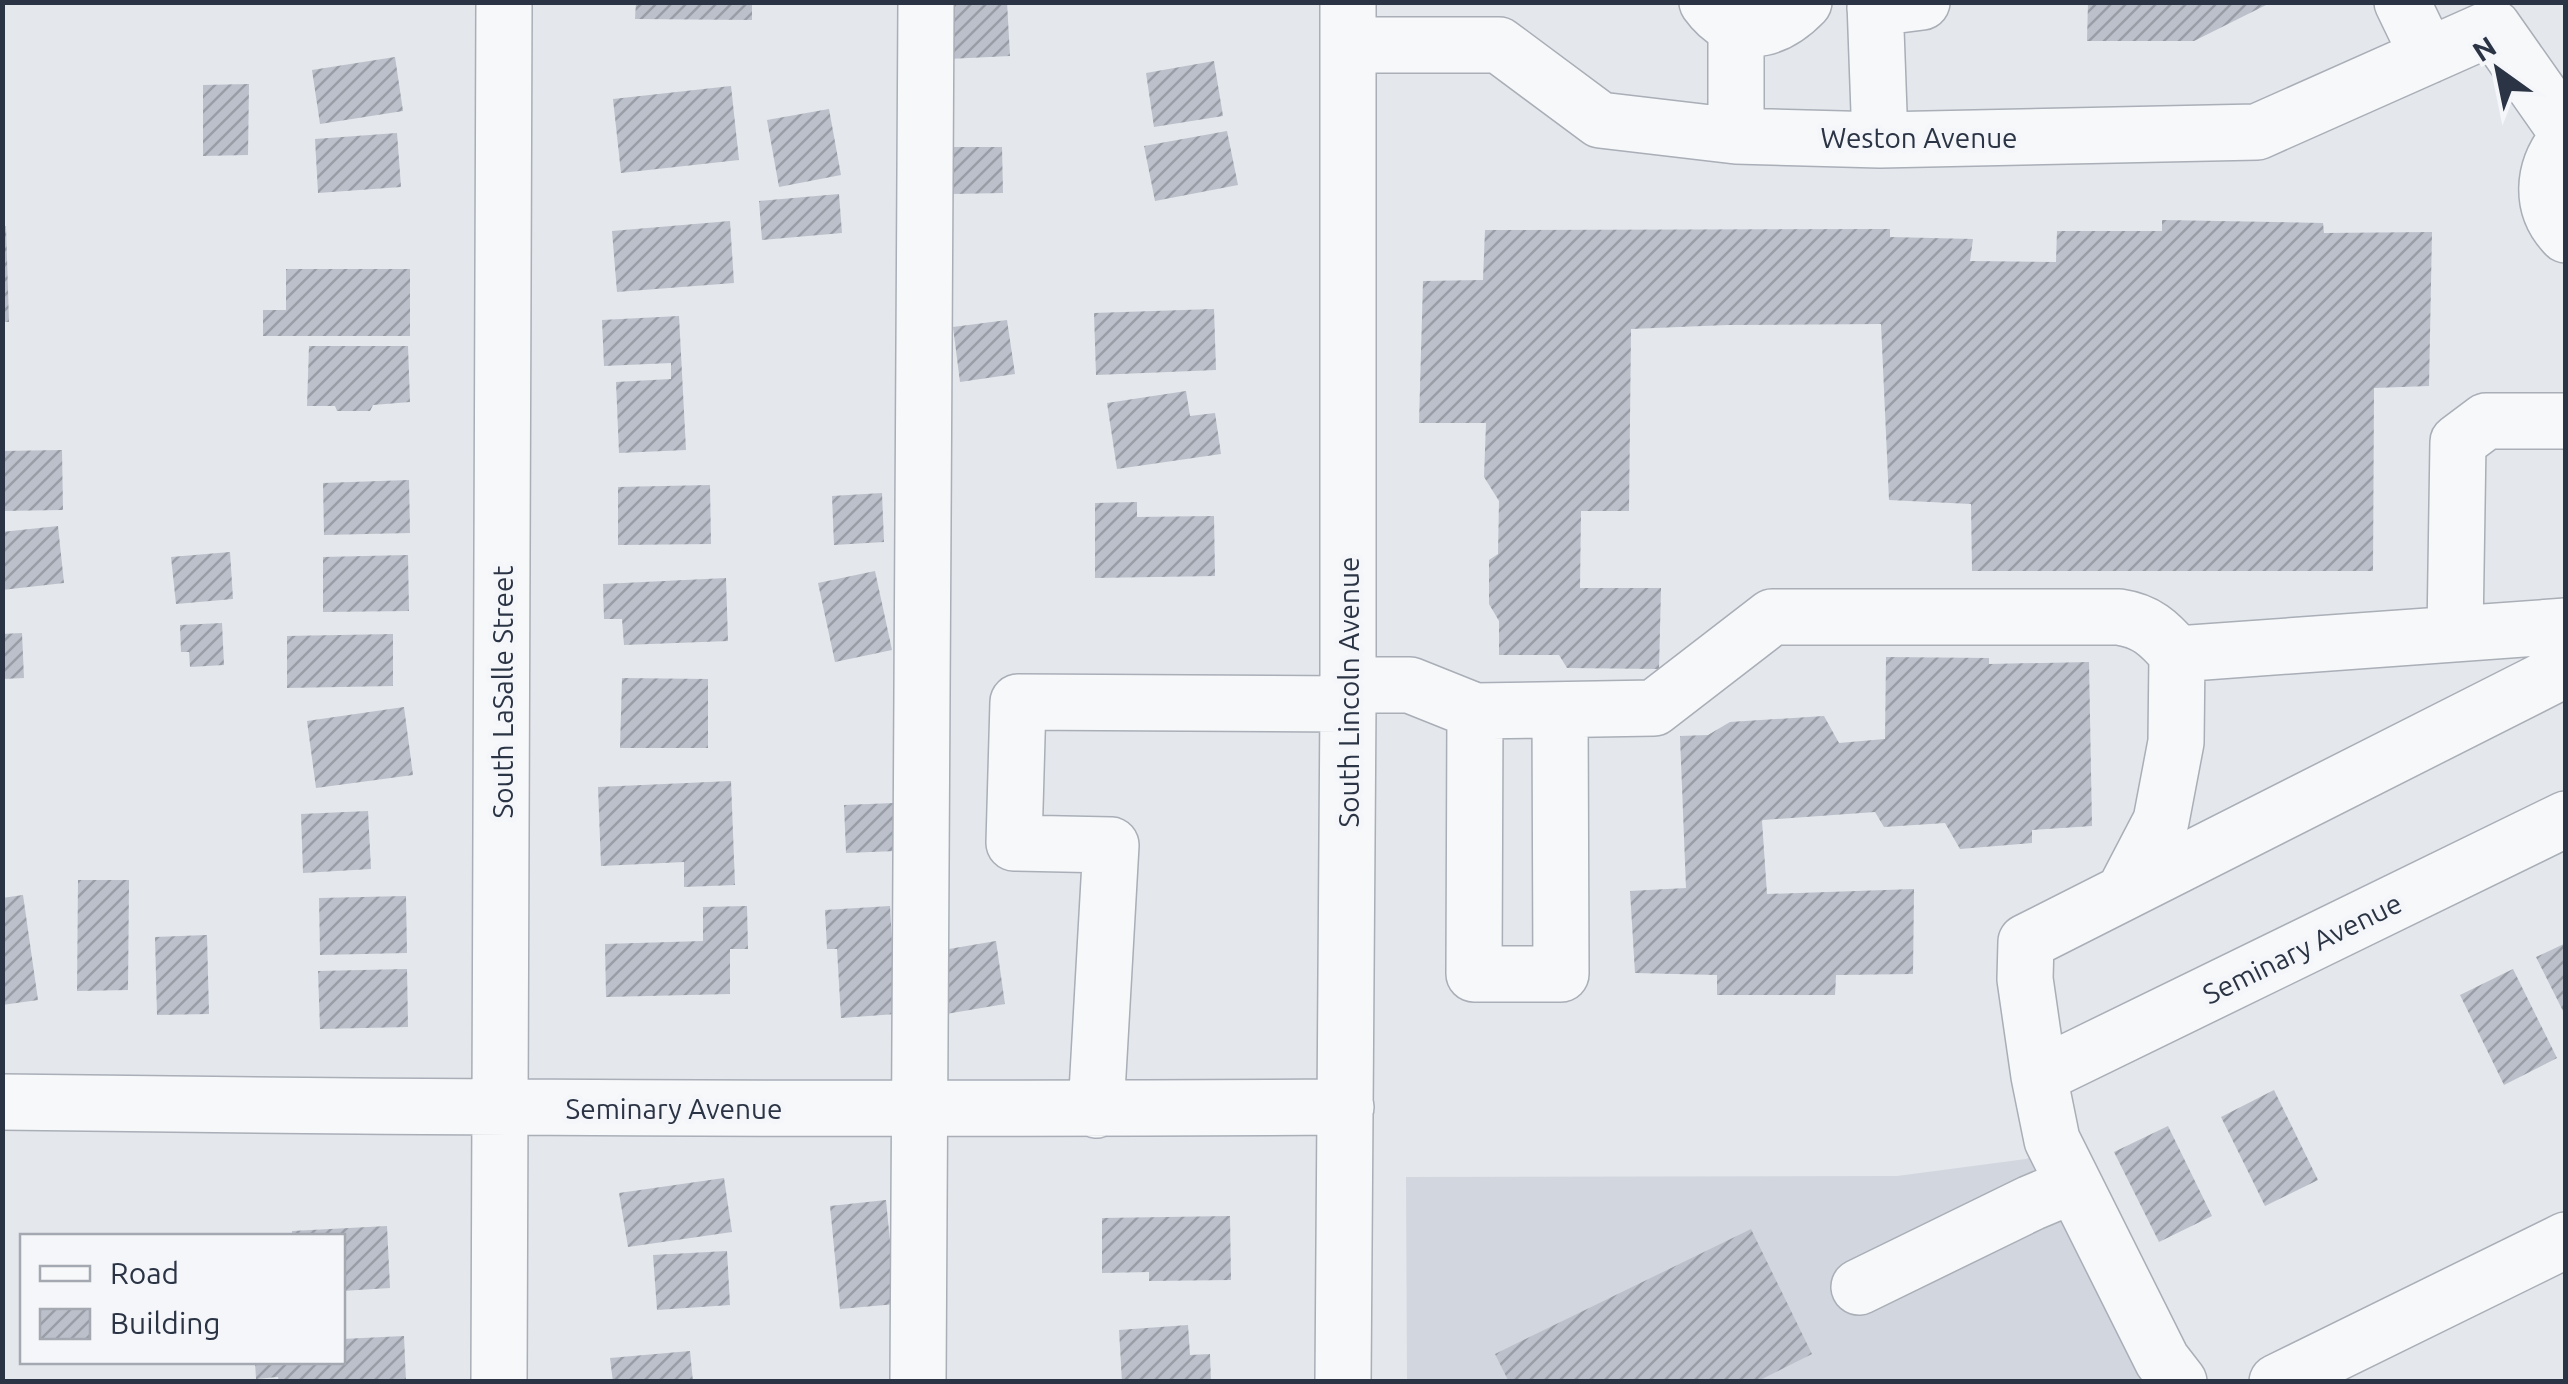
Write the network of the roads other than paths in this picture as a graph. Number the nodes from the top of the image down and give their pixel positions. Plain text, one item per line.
1 (504, 2) edge
2 (926, 2) edge
3 (1804, 2) edge
4 (2402, 2) edge
5 (1891, 4) edge
6 (2502, 11) edge
7 (1722, 15) edge
8 (1348, 24) edge
9 (2428, 56) junction
10 (2566, 131) edge
11 (1736, 136) junction
12 (1880, 140) junction
13 (2566, 140) edge
14 (2566, 236) edge
15 (2566, 421) edge
16 (2566, 626) edge
17 (2455, 633) junction
18 (2176, 654) junction
19 (2566, 668) edge
20 (1348, 694) junction
21 (1560, 710) junction
22 (1475, 711) junction
23 (2566, 819) edge
24 (2124, 892) junction
25 (2039, 1076) junction
26 (2, 1102) edge
27 (920, 1107) junction
28 (500, 1108) junction
29 (1346, 1108) junction
30 (1096, 1110) junction
31 (2074, 1185) junction
32 (2566, 1240) edge
33 (1859, 1287) dead end
34 (499, 1382) edge
35 (918, 1382) edge
36 (1343, 1382) edge
37 (2179, 1382) edge
38 (2277, 1382) edge

1 - 28 street, South LaSalle Street
2 - 27 street
3 - 7 street
4 - 9 street
5 - 12 street
6 - 9 street, Weston Avenue
6 - 10 street
7 - 11 street
8 - 11 street, Weston Avenue
8 - 20 street, South Lincoln Avenue
9 - 12 street, Weston Avenue
11 - 12 street, Weston Avenue
13 - 14 street
15 - 17 street
16 - 17 street
17 - 18 street
18 - 21 street
18 - 24 street
19 - 24 street
20 - 22 street
20 - 29 street, South Lincoln Avenue
20 - 30 street
21 - 22 street
21 - 22 street
23 - 25 street, Seminary Avenue
24 - 25 street
25 - 31 street
26 - 28 street, Seminary Avenue
27 - 28 street, Seminary Avenue
27 - 30 street, Seminary Avenue
27 - 35 street
28 - 34 street, South LaSalle Street
29 - 30 street, Seminary Avenue
29 - 36 street, South Lincoln Avenue
31 - 33 street
31 - 37 street
32 - 38 street

